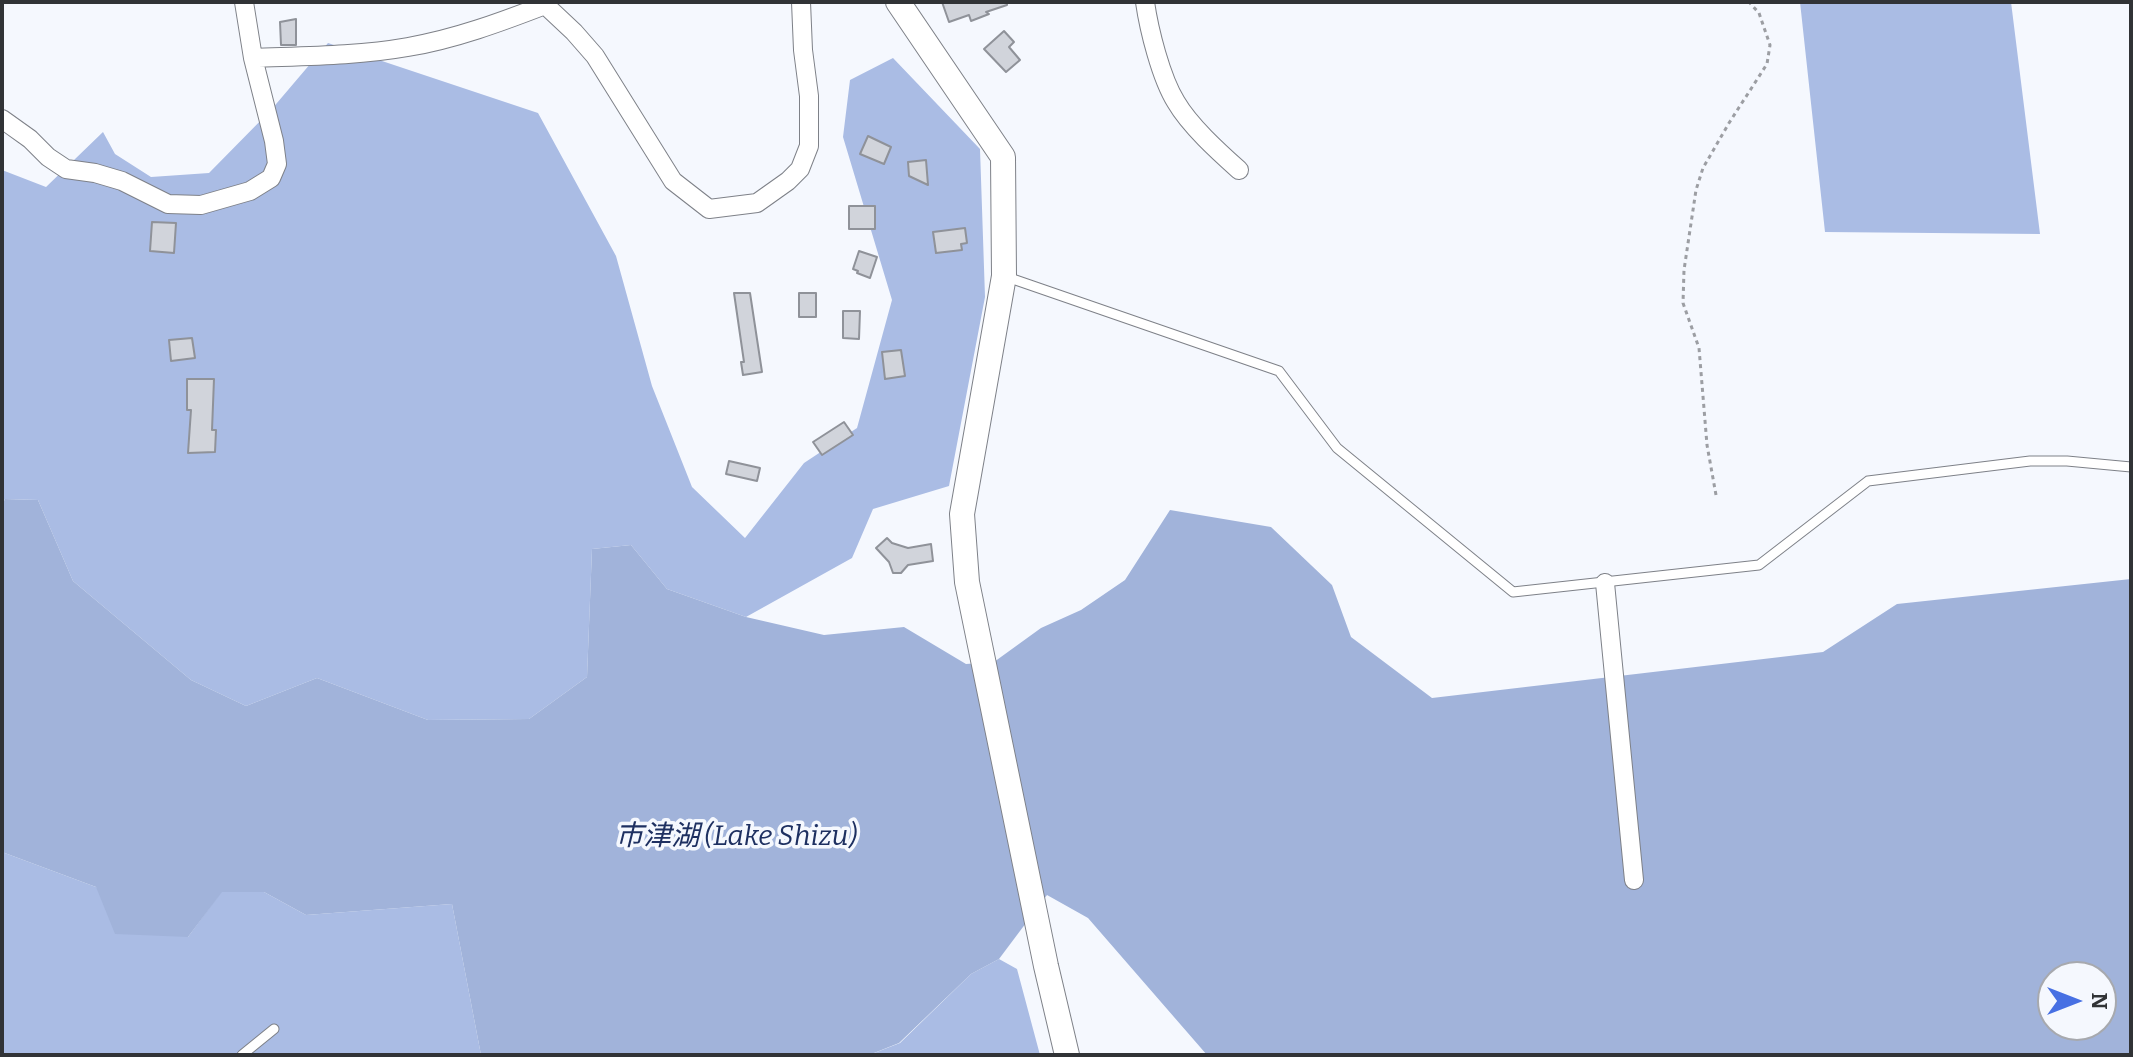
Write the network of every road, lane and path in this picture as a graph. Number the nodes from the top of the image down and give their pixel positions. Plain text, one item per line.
1 (244, 2) edge
2 (801, 2) edge
3 (898, 2) edge
4 (1145, 2) edge
5 (1749, 2) edge
6 (543, 3) edge
7 (253, 58) junction
8 (2, 119) edge
9 (1239, 170) dead end
10 (1004, 276) junction
11 (2131, 467) edge
12 (1716, 495) dead end
13 (1606, 593) junction
14 (1634, 880) dead end
15 (274, 1029) dead end
16 (242, 1055) edge
17 (1067, 1055) edge

1 - 7 street
2 - 6 street
3 - 10 street
4 - 9 street
5 - 12 path
6 - 7 street
7 - 8 street
10 - 13 lane
10 - 17 street
11 - 13 lane
13 - 14 street
15 - 16 lane

